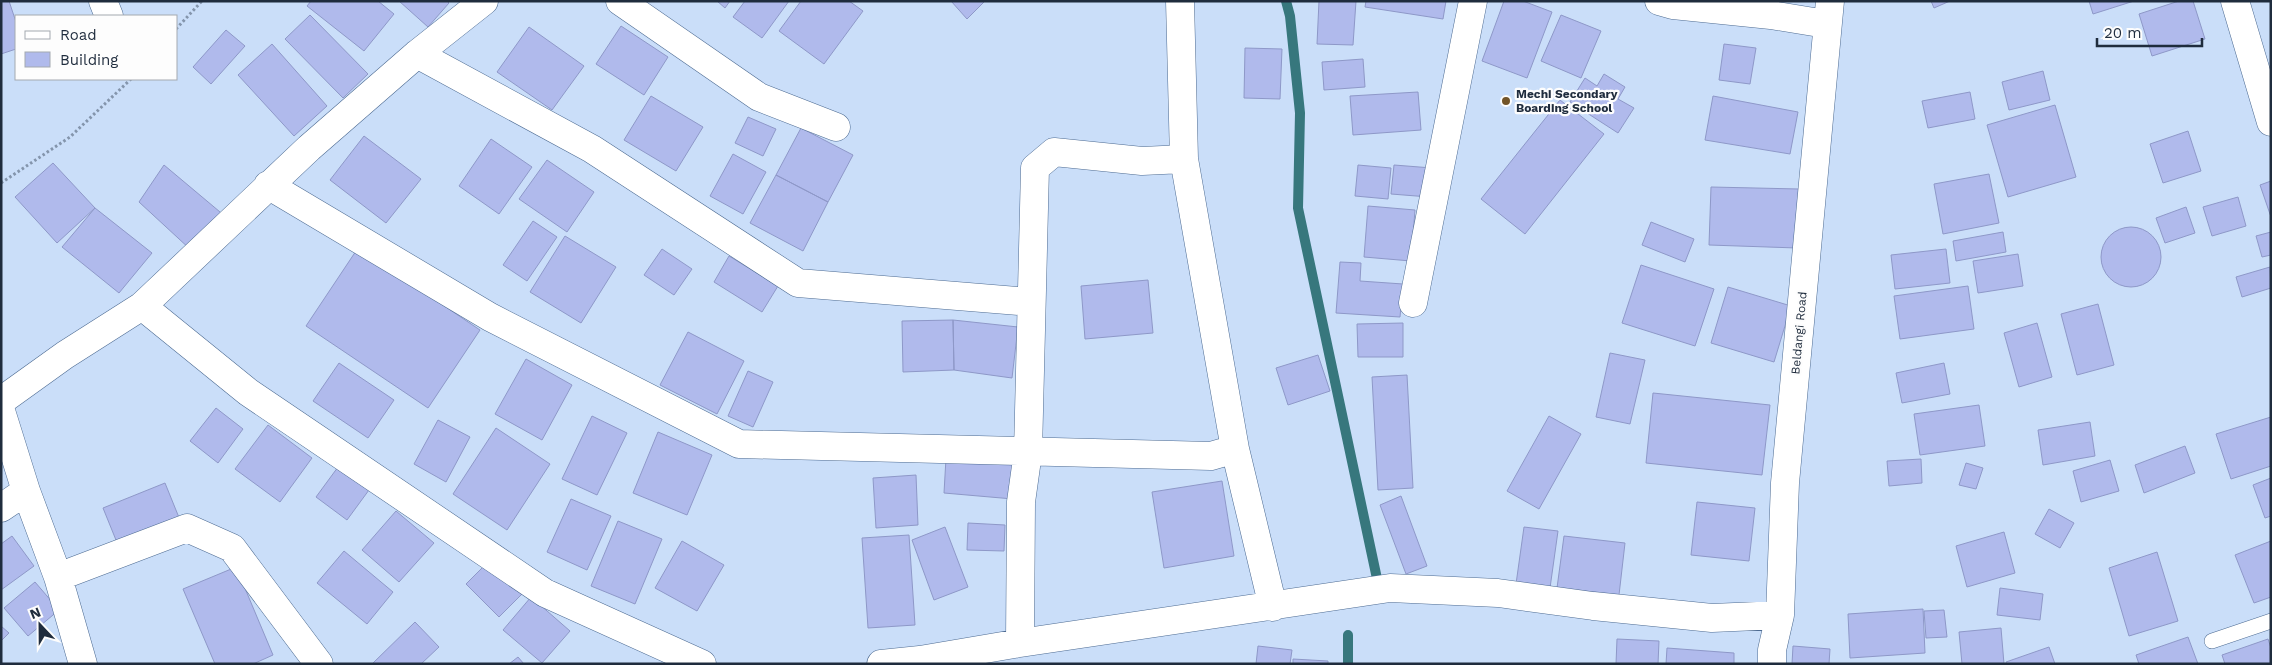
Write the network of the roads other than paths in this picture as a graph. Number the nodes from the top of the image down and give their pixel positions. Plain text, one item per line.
1 (103, 1) edge
2 (484, 1) edge
3 (620, 1) edge
4 (1180, 1) edge
5 (1473, 1) edge
6 (1659, 1) edge
7 (2235, 1) edge
8 (1828, 12) edge
9 (109, 15) edge
10 (417, 54) junction
11 (2271, 122) edge
12 (836, 127) dead end
13 (1184, 159) junction
14 (268, 185) junction
15 (1031, 302) junction
16 (1413, 303) dead end
17 (142, 306) junction
18 (1, 401) edge
19 (1, 411) edge
20 (1235, 449) junction
21 (1028, 452) junction
22 (26, 491) junction
23 (1, 508) edge
24 (58, 576) junction
25 (1273, 607) junction
26 (1780, 615) junction
27 (2271, 622) edge
28 (2212, 641) dead end
29 (1020, 643) junction
30 (83, 664) edge
31 (319, 664) edge
32 (702, 664) edge
33 (881, 664) edge
34 (1772, 664) edge

1 - 9 street
2 - 10 street
3 - 12 street
4 - 13 street
5 - 16 street
6 - 8 street
7 - 11 street
8 - 26 street, Beldangi Road
10 - 14 street
10 - 15 street
13 - 15 street
13 - 20 street
14 - 17 street
14 - 21 street
15 - 21 street
17 - 18 street
17 - 32 street
19 - 22 street
20 - 21 street
20 - 25 street
21 - 29 street
22 - 23 street
22 - 24 street
24 - 30 street
24 - 31 street
25 - 26 street
25 - 29 street
26 - 34 street, Beldangi Road
27 - 28 lane
29 - 33 street

